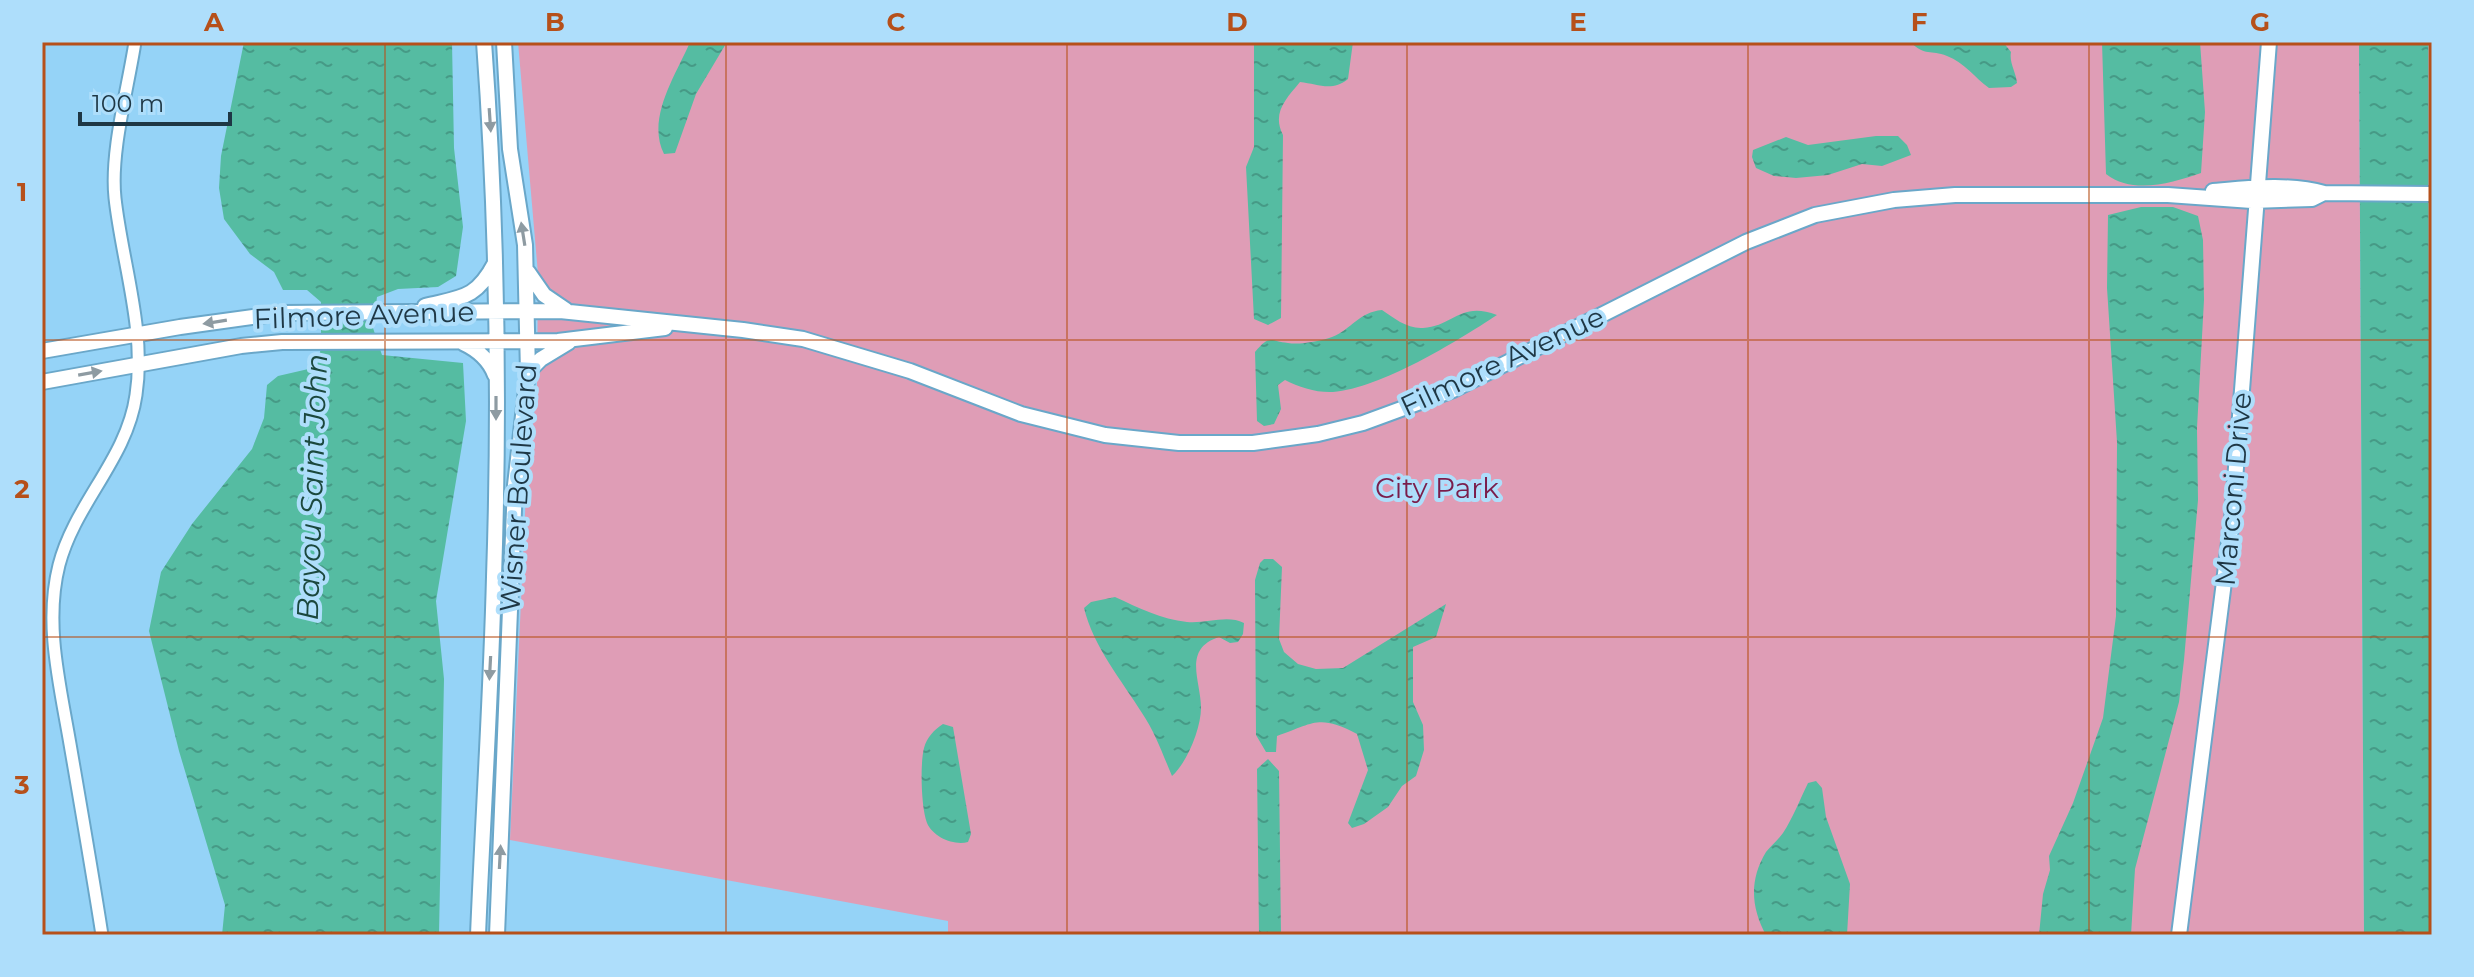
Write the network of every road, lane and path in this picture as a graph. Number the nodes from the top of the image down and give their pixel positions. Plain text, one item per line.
1 (135, 42) edge
2 (484, 42) edge
3 (504, 42) edge
4 (2269, 42) edge
5 (2259, 194) junction
6 (2432, 194) edge
7 (495, 263) junction
8 (527, 270) junction
9 (528, 311) junction
10 (402, 312) junction
11 (496, 312) junction
12 (569, 312) junction
13 (689, 326) junction
14 (137, 335) junction
15 (576, 338) junction
16 (528, 341) junction
17 (459, 342) junction
18 (496, 342) junction
19 (42, 351) edge
20 (138, 365) junction
21 (528, 372) junction
22 (496, 377) junction
23 (42, 382) edge
24 (102, 935) edge
25 (478, 935) edge
26 (497, 935) edge
27 (2179, 935) edge

1 - 14 street
2 -> 7 street, Wisner Boulevard
8 -> 3 street, Wisner Boulevard
4 - 5 street, Marconi Drive
5 - 6 street, Filmore Avenue
5 - 13 street, Filmore Avenue
5 - 27 street, Marconi Drive
7 - 10 street
7 - 11 street, Wisner Boulevard
8 - 9 street, Wisner Boulevard
8 - 12 street
9 - 11 street, Filmore Avenue
9 - 12 street, Filmore Avenue
9 - 16 street, Wisner Boulevard
10 - 11 street, Filmore Avenue
10 -> 14 street, Filmore Avenue
11 - 18 street, Wisner Boulevard
12 - 13 street, Filmore Avenue
13 - 15 street, Filmore Avenue
14 - 19 street, Filmore Avenue
14 - 20 street
15 - 16 street, Filmore Avenue
15 - 21 street
16 - 18 street, Filmore Avenue
16 - 21 street, Wisner Boulevard
17 - 18 street, Filmore Avenue
17 - 20 street, Filmore Avenue
17 - 22 street
18 - 22 street, Wisner Boulevard
23 -> 20 street, Filmore Avenue
20 - 24 street
26 -> 21 street, Wisner Boulevard
22 -> 25 street, Wisner Boulevard

